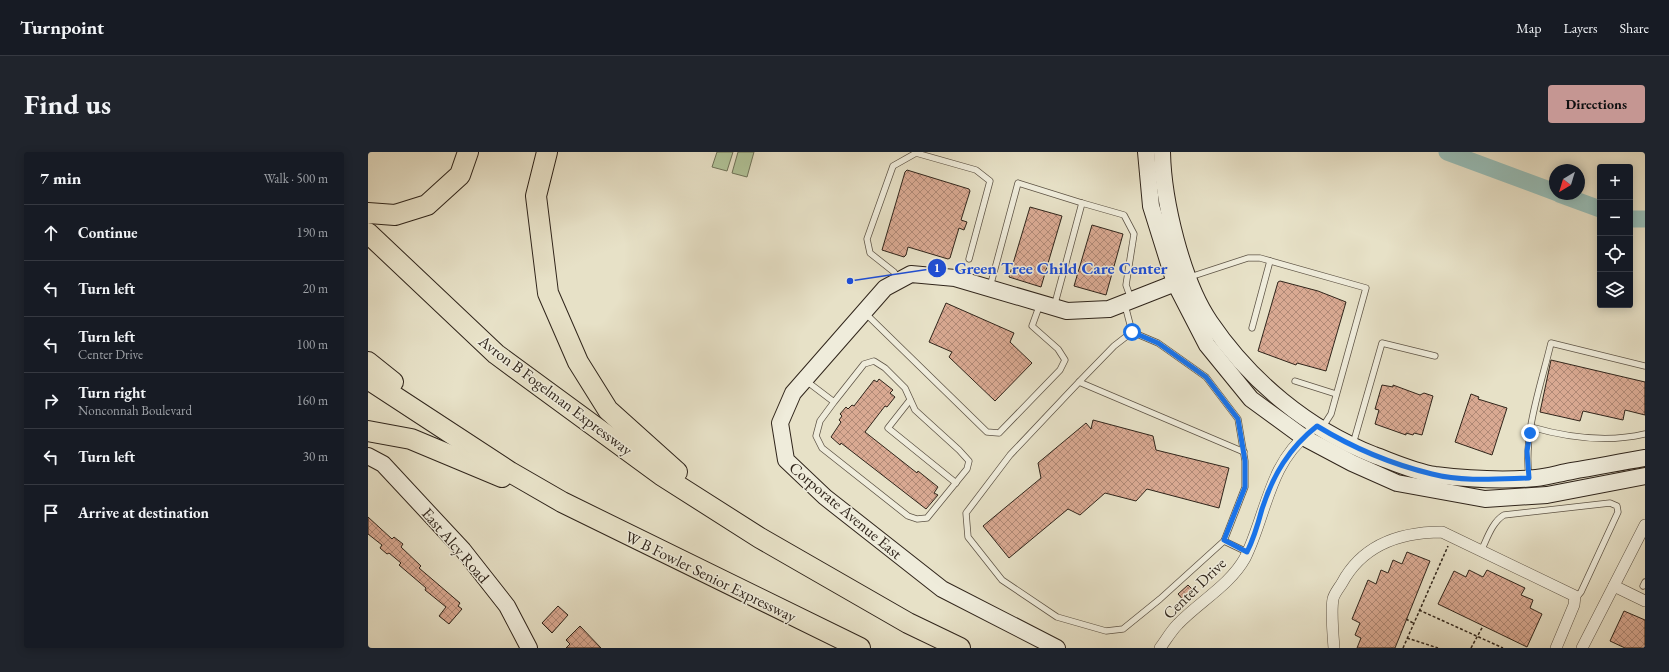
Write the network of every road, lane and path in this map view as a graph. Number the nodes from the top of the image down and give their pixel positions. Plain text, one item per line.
1 (468, 152) edge
2 (547, 152) edge
3 (1146, 152) edge
4 (1162, 152) edge
5 (1082, 202) junction
6 (368, 213) edge
7 (368, 233) edge
8 (969, 259) dead end
9 (1270, 261) junction
10 (899, 280) junction
11 (1181, 280) junction
12 (989, 288) junction
13 (1128, 301) junction
14 (1047, 305) junction
15 (864, 312) junction
16 (1252, 328) dead end
17 (1132, 332) junction
18 (1435, 356) dead end
19 (368, 362) edge
20 (1645, 366) edge
21 (368, 379) edge
22 (805, 380) junction
23 (1295, 381) dead end
24 (1079, 382) junction
25 (1336, 394) junction
26 (910, 400) junction
27 (834, 402) junction
28 (1531, 427) junction
29 (1319, 428) junction
30 (368, 430) edge
31 (1645, 434) edge
32 (1303, 437) junction
33 (460, 439) junction
34 (1352, 447) junction
35 (1244, 452) junction
36 (368, 456) edge
37 (1645, 458) edge
38 (1645, 476) edge
39 (1529, 478) junction
40 (956, 483) junction
41 (562, 502) junction
42 (1645, 525) edge
43 (1452, 537) junction
44 (760, 538) junction
45 (1224, 540) junction
46 (1481, 551) junction
47 (1247, 552) junction
48 (1614, 586) junction
49 (1574, 600) junction
50 (1645, 601) edge
51 (1419, 610) junction
52 (1406, 619) dead end
53 (1413, 623) junction
54 (1483, 626) dead end
55 (1477, 636) junction
56 (1407, 638) junction
57 (529, 648) edge
58 (860, 648) edge
59 (960, 648) edge
60 (1057, 648) edge
61 (1160, 648) edge
62 (1334, 648) edge
63 (1403, 648) edge
64 (1438, 648) edge
65 (1472, 648) edge
66 (1503, 648) edge
67 (1556, 648) edge
68 (1582, 648) edge

1 - 6 highway
2 - 44 highway
3 - 11 street
4 - 11 street
5 - 12 lane
5 - 13 lane
5 - 14 lane
7 - 44 highway, Avron B Fogelman Expressway
8 - 10 lane
9 - 11 lane
9 - 16 lane
9 - 25 lane
10 - 12 street, Corporate Avenue East
10 - 15 street, Corporate Avenue East
11 - 13 street, Corporate Avenue East
11 - 29 street
11 - 32 street
12 - 14 street, Corporate Avenue East
13 - 14 street, Corporate Avenue East
13 - 17 lane
14 - 15 lane
15 - 22 street, Corporate Avenue East
17 - 24 lane
17 - 35 lane
18 - 34 lane
19 - 33 highway
20 - 28 lane
21 - 33 highway
22 - 27 lane
22 - 60 street, Corporate Avenue East
23 - 25 lane
24 - 35 lane
24 - 45 lane
25 - 29 lane
26 - 27 lane
26 - 40 lane
26 - 40 lane
27 - 40 lane
28 - 31 lane
28 - 39 lane
29 - 32 street, Center Drive
29 - 34 street
30 - 41 highway
32 - 38 street
32 - 47 street, Center Drive
33 - 41 highway
34 - 39 street
35 - 45 lane
36 - 57 street, East Alcy Road
37 - 39 street
41 - 58 highway, W B Fowler Senior Expressway
42 - 48 street
43 - 46 street
43 - 51 path
43 - 62 street
44 - 59 highway
45 - 47 lane
46 - 49 street
46 - 49 lane
47 - 61 street, Center Drive
48 - 50 street
48 - 68 street
49 - 67 street
51 - 53 path
51 - 55 path
52 - 53 path
53 - 56 path
54 - 55 path
55 - 65 path
55 - 66 path
56 - 63 path
56 - 64 path

